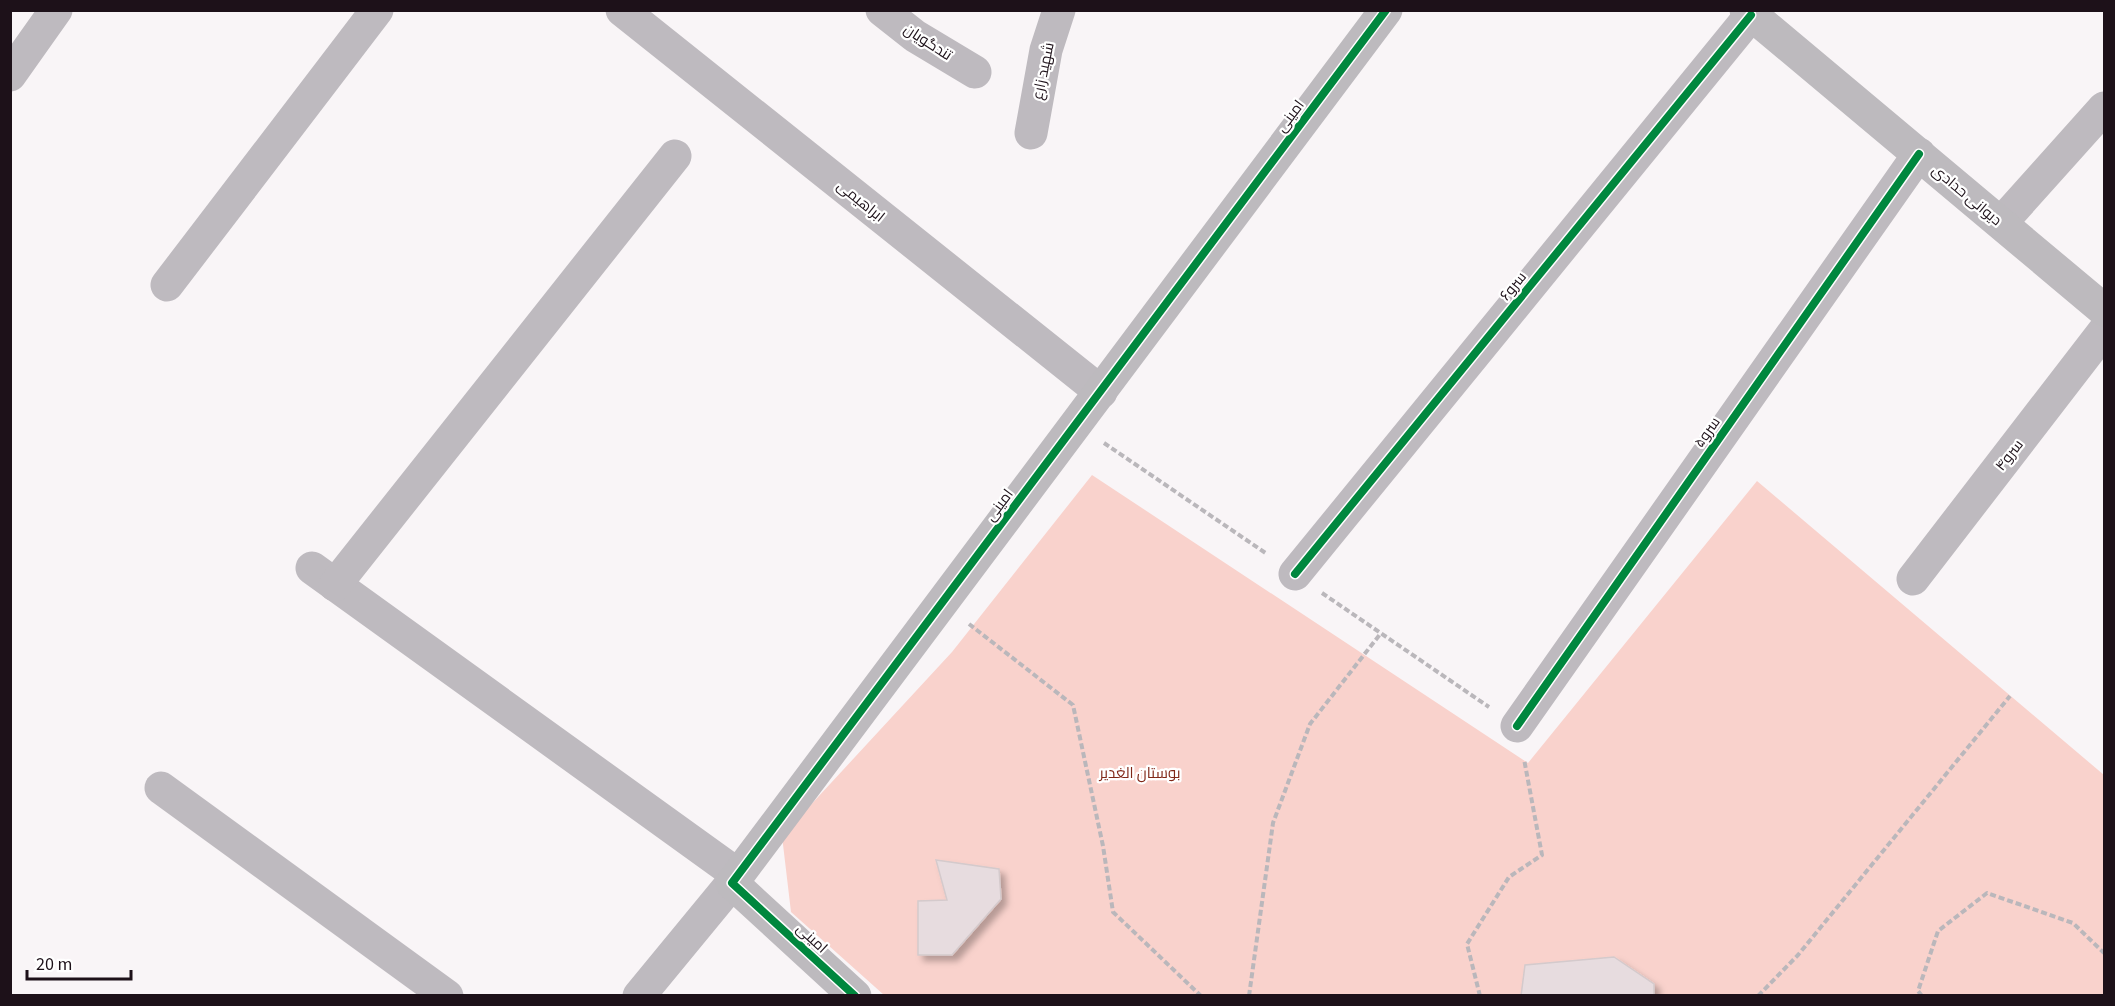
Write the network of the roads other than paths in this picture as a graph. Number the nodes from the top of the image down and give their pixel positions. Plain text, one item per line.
1 (56, 10) edge
2 (377, 10) edge
3 (622, 10) edge
4 (882, 10) edge
5 (1059, 10) edge
6 (1386, 10) edge
7 (1748, 13) edge
8 (975, 72) dead end
9 (10, 75) edge
10 (2104, 108) edge
11 (1031, 133) dead end
12 (1919, 154) junction
13 (675, 156) dead end
14 (2001, 223) junction
15 (167, 285) dead end
16 (2104, 310) edge
17 (2104, 331) edge
18 (1101, 392) junction
19 (1295, 574) dead end
20 (1913, 579) dead end
21 (1517, 726) road end
22 (162, 788) dead end
23 (735, 879) junction
24 (447, 996) edge
25 (639, 996) edge
26 (855, 996) edge

1 - 9 street
2 - 15 street
3 - 18 street, ابراهیمی
4 - 8 street, تندگویان
5 - 11 street, شهید زارع
6 - 18 street, امینی
7 - 12 street, دیوانی حدادی
7 - 19 street, سرو۶
10 - 14 street
12 - 14 street, دیوانی حدادی
12 - 21 street, سرو۵
13 - 23 street
14 - 16 street, دیوانی حدادی
17 - 20 street, سرو۴
18 - 23 street, امینی
22 - 24 street
23 - 25 street
23 - 26 street, امینی

